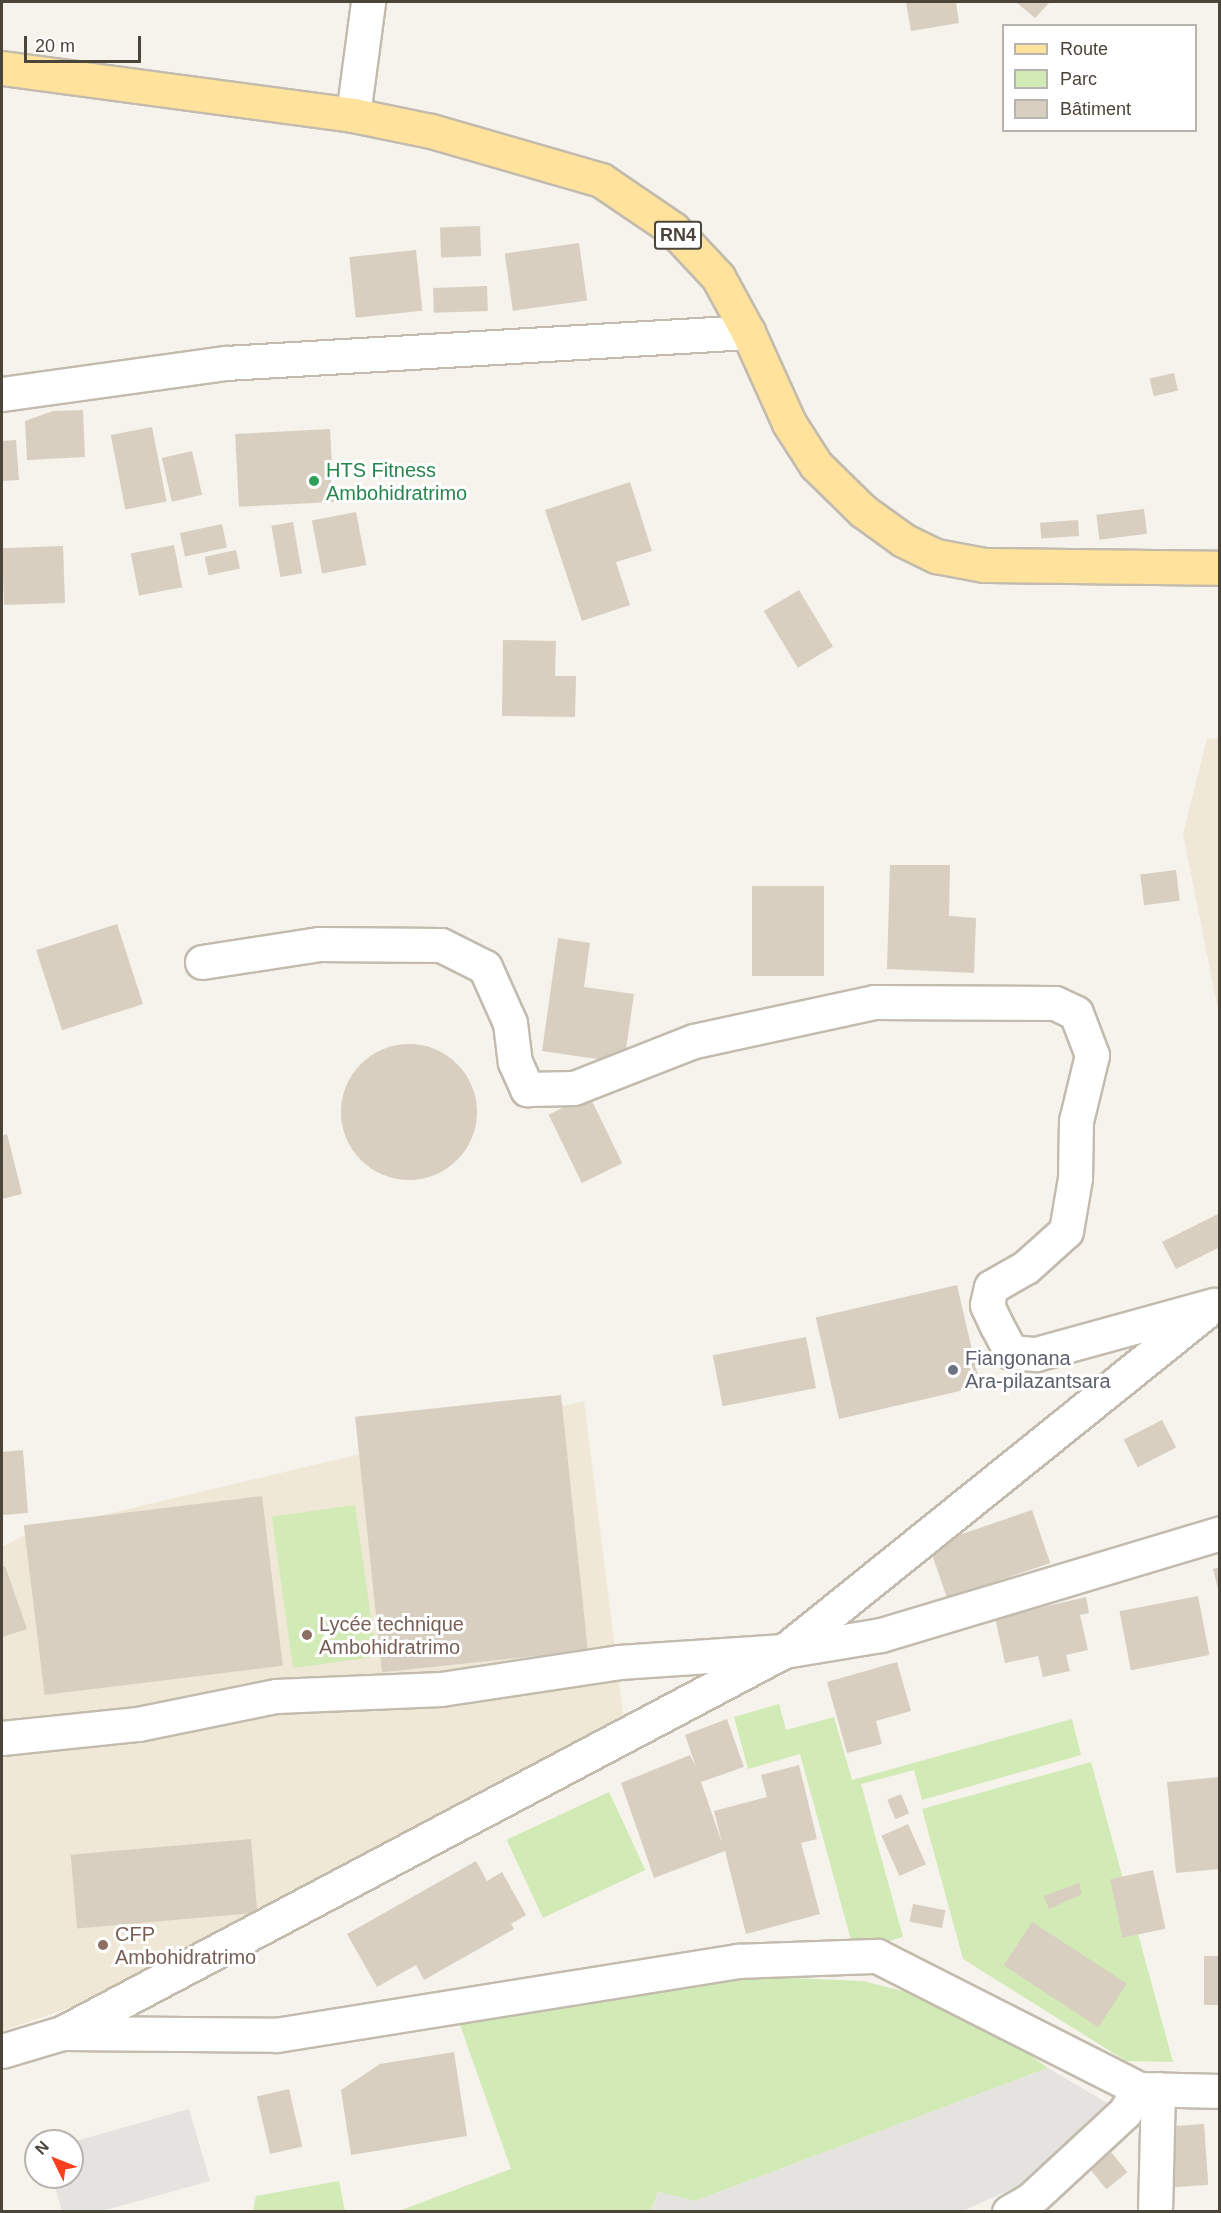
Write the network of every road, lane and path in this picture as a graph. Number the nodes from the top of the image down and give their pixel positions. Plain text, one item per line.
1 (368, 2) edge
2 (2, 68) edge
3 (353, 115) junction
4 (748, 332) junction
5 (2, 394) edge
6 (1220, 568) edge
7 (202, 962) dead end
8 (1217, 1303) edge
9 (1220, 1533) edge
10 (784, 1651) junction
11 (2, 1738) edge
12 (62, 2033) junction
13 (2, 2051) edge
14 (1148, 2089) junction
15 (1220, 2091) edge
16 (1009, 2211) edge
17 (1155, 2211) edge

1 - 3 street
2 - 3 main road, RN4
3 - 4 main road, RN4
4 - 5 street
4 - 6 main road, RN4
7 - 8 street
8 - 10 street
9 - 10 street
10 - 11 street
10 - 12 street
12 - 13 street
12 - 14 street
14 - 15 street
14 - 16 street
14 - 17 street

